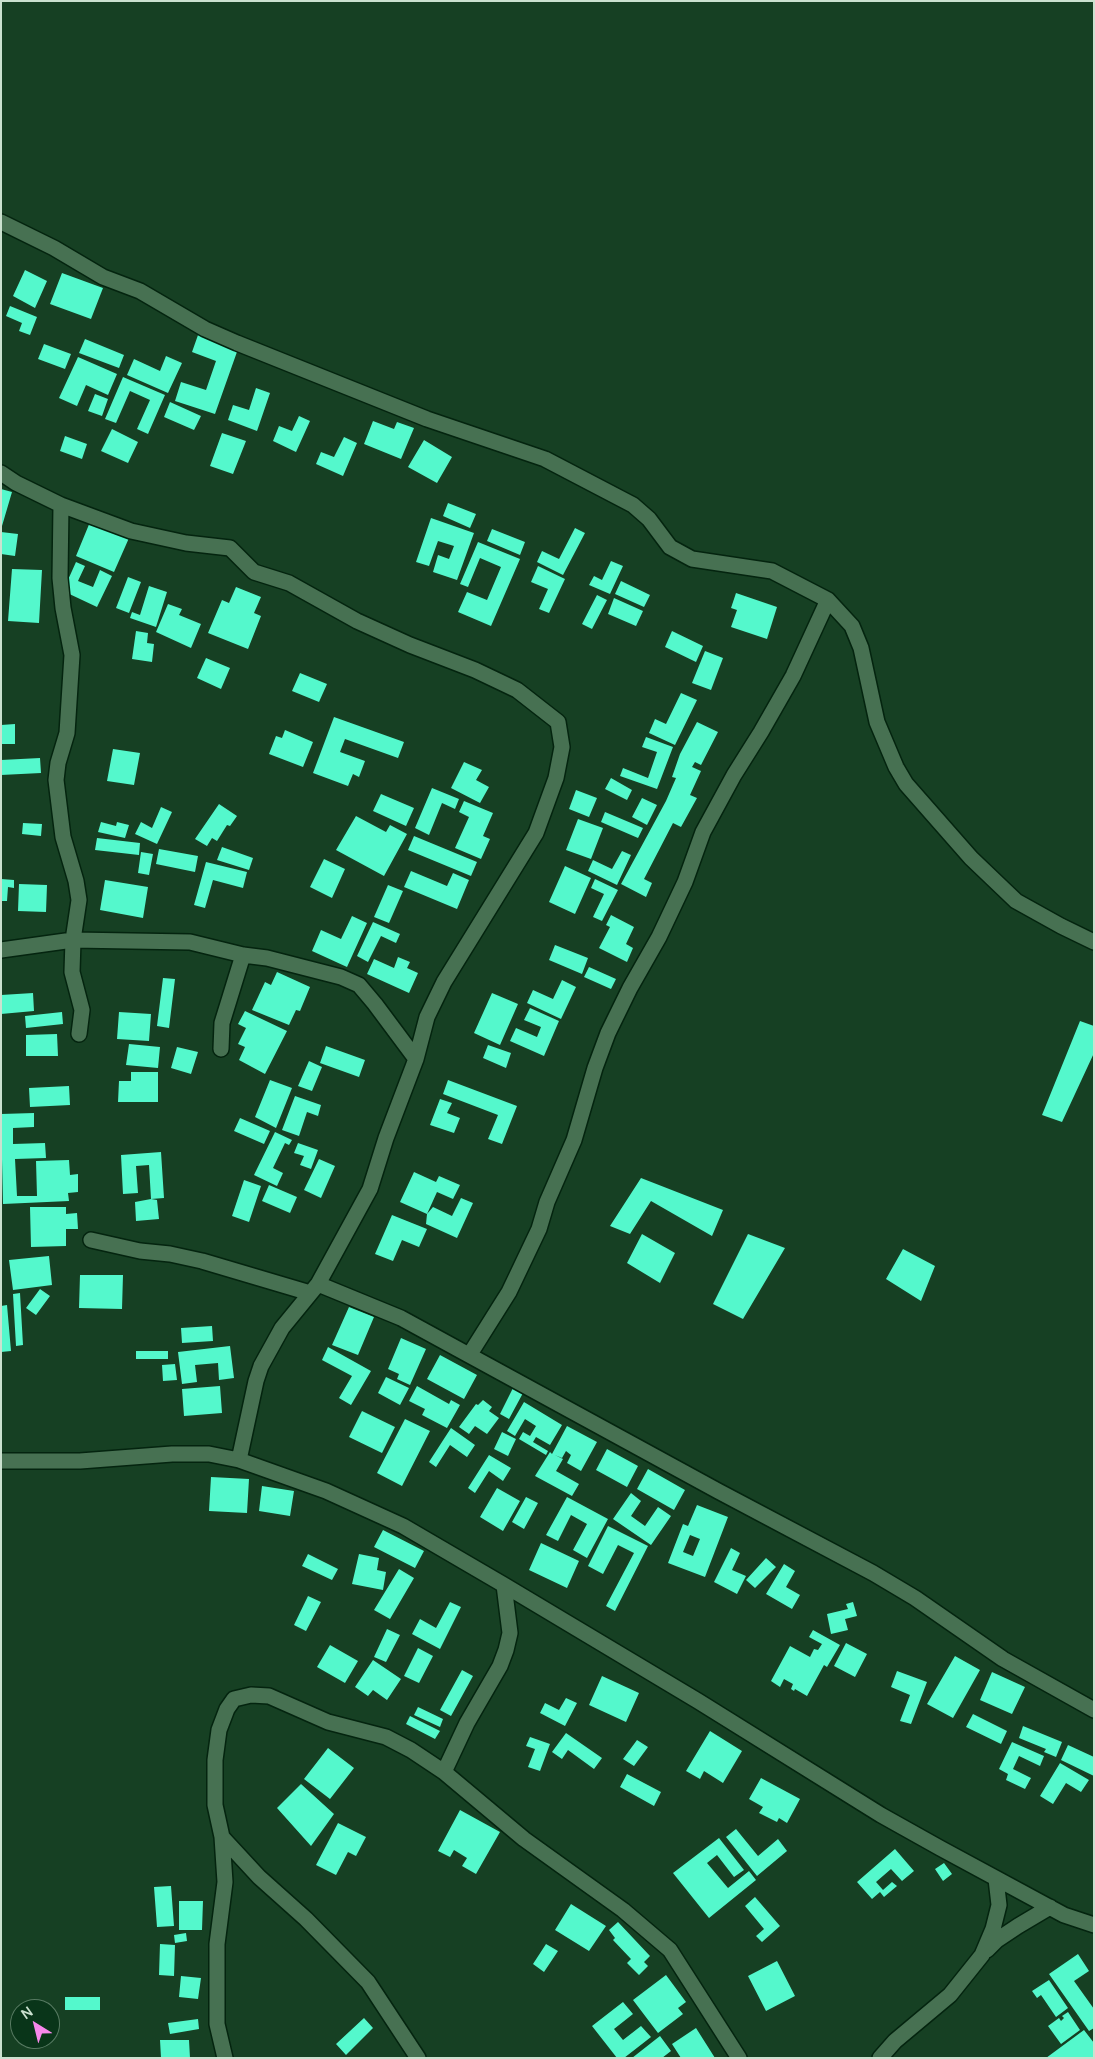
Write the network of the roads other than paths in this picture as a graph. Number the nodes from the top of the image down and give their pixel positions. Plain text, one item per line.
1 (1, 222) edge
2 (1, 473) edge
3 (61, 505) junction
4 (828, 600) junction
5 (73, 940) junction
6 (1094, 942) edge
7 (1, 950) edge
8 (243, 956) junction
9 (79, 1034) dead end
10 (221, 1049) dead end
11 (416, 1059) junction
12 (91, 1240) dead end
13 (314, 1289) junction
14 (470, 1354) junction
15 (239, 1460) junction
16 (1, 1461) edge
17 (504, 1586) junction
18 (1094, 1710) edge
19 (444, 1772) junction
20 (222, 1837) junction
21 (996, 1879) junction
22 (1050, 1907) junction
23 (1094, 1925) edge
24 (982, 1954) junction
25 (225, 2058) edge
26 (418, 2058) edge
27 (739, 2058) edge
28 (880, 2058) edge

1 - 4 street
2 - 3 street
3 - 5 street
3 - 11 street
4 - 6 street
4 - 14 street
5 - 7 street
5 - 8 street
5 - 9 street
8 - 10 street
8 - 11 street
11 - 13 street
12 - 13 street
13 - 14 street
13 - 15 street
14 - 18 street
15 - 16 street
15 - 17 street
17 - 19 street
17 - 21 street
19 - 20 street
19 - 27 street
20 - 25 street
20 - 26 street
21 - 22 street
21 - 24 street
22 - 23 street
22 - 24 street
24 - 28 street

